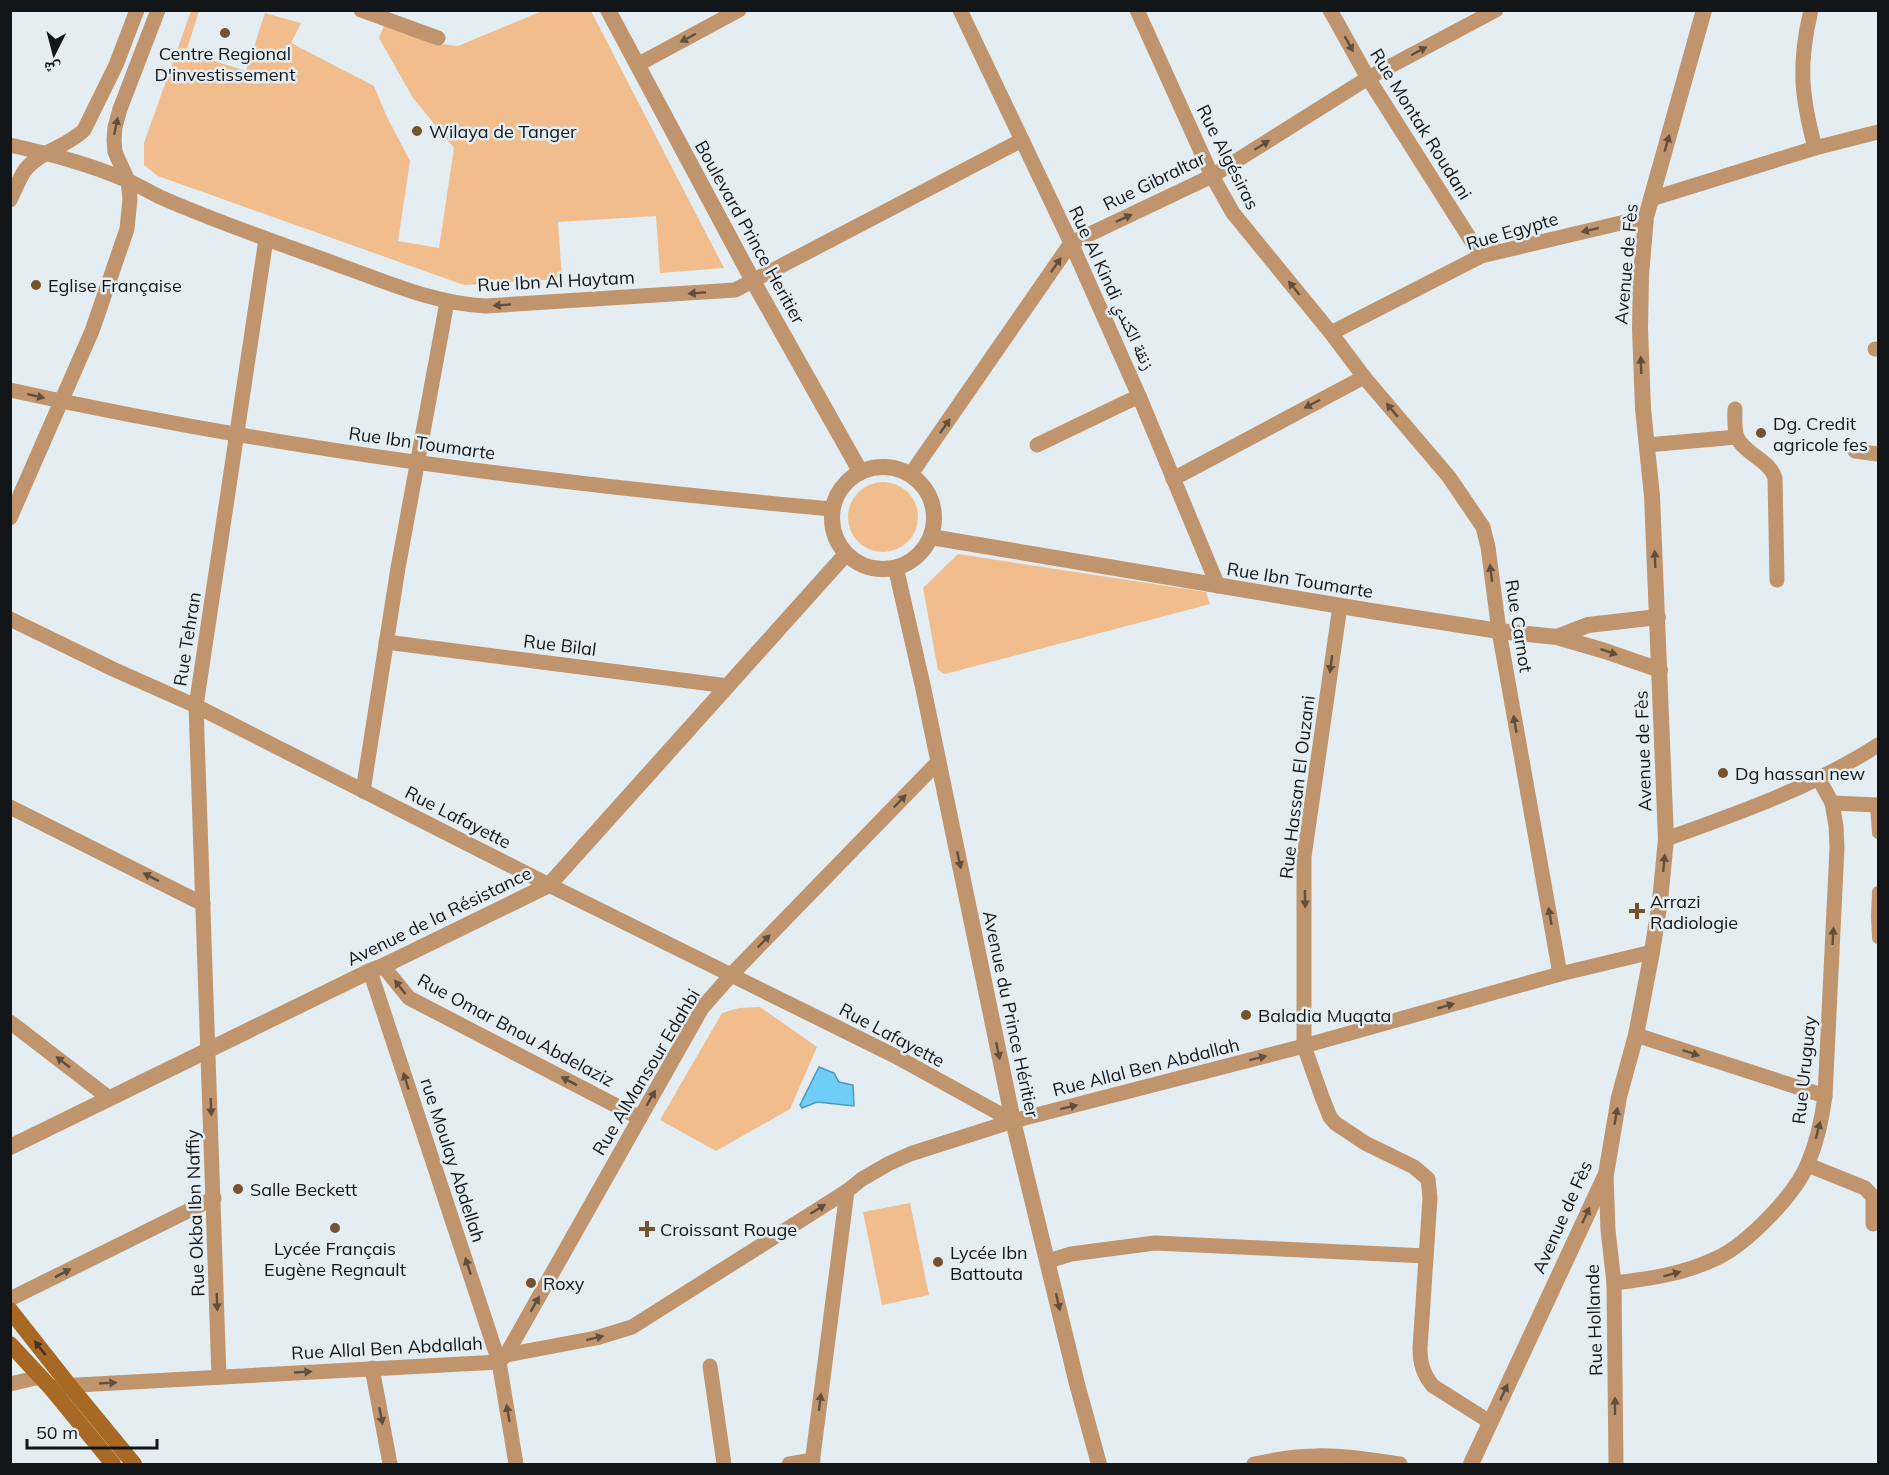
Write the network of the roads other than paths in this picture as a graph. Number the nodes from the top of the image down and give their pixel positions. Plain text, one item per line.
1 (137, 10) edge
2 (158, 10) edge
3 (361, 10) edge
4 (608, 10) edge
5 (739, 10) edge
6 (960, 10) edge
7 (1137, 10) edge
8 (1330, 10) edge
9 (1496, 10) edge
10 (1704, 10) edge
11 (1811, 10) edge
12 (438, 38) dead end
13 (637, 65) junction
14 (1368, 78) junction
15 (1878, 132) edge
16 (1022, 140) junction
17 (10, 145) edge
18 (1815, 148) junction
19 (46, 153) junction
20 (1212, 176) junction
21 (128, 181) junction
22 (1651, 199) junction
23 (10, 200) edge
24 (1646, 217) junction
25 (266, 239) junction
26 (1071, 243) junction
27 (1481, 256) junction
28 (753, 281) junction
29 (447, 302) junction
30 (1331, 333) junction
31 (1364, 376) junction
32 (10, 390) edge
33 (1140, 396) junction
34 (62, 402) junction
35 (1735, 409) dead end
36 (237, 435) junction
37 (1737, 437) junction
38 (1037, 445) dead end
39 (1647, 445) junction
40 (1855, 451) dead end
41 (1878, 454) edge
42 (417, 463) junction
43 (860, 471) junction
44 (911, 474) junction
45 (1173, 479) junction
46 (832, 509) junction
47 (10, 518) edge
48 (932, 537) junction
49 (846, 554) junction
50 (896, 569) junction
51 (1777, 580) dead end
52 (1218, 586) junction
53 (1340, 606) junction
54 (1658, 617) junction
55 (10, 619) edge
56 (1498, 631) junction
57 (1557, 637) junction
58 (386, 642) junction
59 (1660, 670) junction
60 (728, 686) junction
61 (196, 706) junction
62 (1878, 745) edge
63 (938, 762) junction
64 (1819, 779) junction
65 (363, 791) junction
66 (1832, 803) junction
67 (1877, 805) edge
68 (10, 807) edge
69 (1878, 833) edge
70 (1666, 839) junction
71 (549, 885) junction
72 (1878, 892) edge
73 (203, 904) junction
74 (1878, 938) edge
75 (1652, 952) junction
76 (377, 969) junction
77 (1560, 974) junction
78 (731, 975) junction
79 (10, 1022) edge
80 (1636, 1035) junction
81 (1304, 1046) junction
82 (209, 1049) junction
83 (1825, 1096) junction
84 (109, 1098) junction
85 (640, 1118) junction
86 (1013, 1121) junction
87 (10, 1147) edge
88 (1808, 1165) junction
89 (1606, 1174) junction
90 (847, 1191) junction
91 (1875, 1193) edge
92 (214, 1198) junction
93 (1873, 1224) dead end
94 (1426, 1257) junction
95 (1048, 1261) junction
96 (1614, 1283) junction
97 (10, 1299) edge
98 (10, 1310) edge
99 (10, 1344) edge
100 (502, 1359) junction
101 (710, 1366) dead end
102 (372, 1368) junction
103 (219, 1377) junction
104 (45, 1382) junction
105 (10, 1384) edge
106 (69, 1385) junction
107 (1490, 1422) junction
108 (812, 1462) edge
109 (113, 1464) edge
110 (134, 1464) edge
111 (390, 1464) edge
112 (516, 1464) edge
113 (724, 1464) edge
114 (789, 1464) edge
115 (1099, 1464) edge
116 (1254, 1464) edge
117 (1400, 1464) edge
118 (1471, 1464) edge
119 (1616, 1464) edge

1 - 19 street
21 -> 2 street
3 - 12 street
4 - 13 street, Boulevard Prince Heritier
5 -> 13 street
6 - 16 street, Rue Al Kindi زنقة الكندي
7 - 20 street, Rue Algésiras
8 -> 14 street, Rue Montak Roudani
14 -> 9 street, Rue Gibraltar
22 -> 10 street, Avenue de Fès
11 - 18 street
13 - 28 street, Boulevard Prince Heritier
20 -> 14 street, Rue Gibraltar
14 - 27 street, Rue Montak Roudani
15 - 18 street
16 - 26 street, Rue Al Kindi زنقة الكندي
16 - 28 street, Rue Ibn Al Haytam
17 - 19 street, Rue Ibn Al Haytam
18 - 22 street
19 - 21 street, Rue Ibn Al Haytam
19 - 23 street
26 -> 20 street, Rue Gibraltar
30 -> 20 street, Rue Algésiras
21 - 25 street, Rue Ibn Al Haytam
21 - 34 street
22 - 24 street, Avenue de Fès
24 -> 27 street, Rue Egypte
39 -> 24 street, Avenue de Fès
25 - 29 street, Rue Ibn Al Haytam
25 - 36 street, Rue Tehran
26 - 33 street, Rue Al Kindi زنقة الكندي
44 -> 26 street, Rue Gibraltar
27 - 30 street, Rue Egypte
28 -> 29 street, Rue Ibn Al Haytam
28 - 43 street, Boulevard Prince Heritier
29 - 42 street
30 - 31 street, Rue Carnot
31 -> 45 street
56 -> 31 street, Rue Carnot
32 -> 34 street, Rue Ibn Toumarte
33 - 38 street
33 - 45 street, Rue Al Kindi زنقة الكندي
34 - 36 street, Rue Ibn Toumarte
34 - 47 street
35 - 37 street
36 - 42 street, Rue Ibn Toumarte
36 - 61 street, Rue Tehran
37 - 39 street
37 - 51 street
54 -> 39 street, Avenue de Fès
40 - 41 street
42 - 46 street, Rue Ibn Toumarte
42 - 58 street
43 - 44 street
43 - 46 street
44 - 48 street
45 - 52 street, Rue Al Kindi زنقة الكندي
46 - 49 street
48 - 50 street
48 - 52 street, Rue Ibn Toumarte
49 - 50 street
49 - 60 street, Avenue de la Résistance
50 - 63 street, Avenue du Prince Héritier
52 - 53 street, Rue Ibn Toumarte
53 - 56 street, Rue Ibn Toumarte
53 -> 81 street, Rue Hassan El Ouzani
54 - 57 street
54 - 59 street, Avenue de Fès
55 - 61 street, Rue Lafayette
56 - 57 street, Rue Ibn Toumarte
77 -> 56 street, Rue Carnot
57 -> 59 street, Rue Ibn Toumarte
58 - 60 street, Rue Bilal
58 - 65 street
59 - 70 street, Avenue de Fès
60 - 71 street, Avenue de la Résistance
61 - 65 street, Rue Lafayette
61 - 73 street, Rue Tehran
62 - 64 street
78 -> 63 street, Rue AlMansour Edahbi
63 -> 86 street, Avenue du Prince Héritier
64 - 66 street, Rue Uruguay
64 - 70 street
65 - 71 street, Rue Lafayette
66 - 67 street
83 -> 66 street, Rue Uruguay
67 - 69 street
73 -> 68 street
75 -> 70 street, Avenue de Fès
71 - 76 street, Avenue de la Résistance
71 - 78 street, Rue Lafayette
72 - 74 street
73 - 82 street, Rue Tehran
75 - 77 street, Rue Allal Ben Abdallah
75 - 80 street, Avenue de Fès
76 - 82 street, Avenue de la Résistance
85 -> 76 street, Rue Omar Bnou Abdelaziz
100 -> 76 street, rue Moulay Abdellah
81 -> 77 street, Rue Allal Ben Abdallah
85 -> 78 street, Rue AlMansour Edahbi
78 - 86 street, Rue Lafayette
84 -> 79 street
80 -> 83 street
89 -> 80 street, Avenue de Fès
86 -> 81 street, Rue Allal Ben Abdallah
81 - 94 street, Rue Hassan El Ouzani
82 - 84 street, Avenue de la Résistance
82 -> 92 street, Rue Okba Ibn Naffiy
88 -> 83 street, Rue Uruguay
84 - 87 street, Avenue de la Résistance
100 -> 85 street, Rue AlMansour Edahbi
86 - 90 street, Rue Allal Ben Abdallah
86 - 95 street, Avenue du Prince Héritier
88 - 91 street
96 -> 88 street, Rue Uruguay
89 - 96 street, Rue Hollande
107 -> 89 street, Avenue de Fès
100 -> 90 street, Rue Allal Ben Abdallah
108 -> 90 street
91 - 93 street
97 -> 92 street
92 -> 103 street, Rue Okba Ibn Naffiy
94 - 95 street
94 - 107 street
95 -> 115 street, Avenue du Prince Héritier
119 -> 96 street, Rue Hollande
106 -> 98 main road
99 - 104 main road
100 - 102 street, Rue Allal Ben Abdallah
112 -> 100 street, rue Moulay Abdellah
101 - 113 street
103 -> 102 street, Rue Allal Ben Abdallah
102 -> 111 street
106 -> 103 street, Rue Allal Ben Abdallah
104 - 105 street, Rue Allal Ben Abdallah
104 - 106 street, Rue Allal Ben Abdallah
104 - 109 main road
106 - 110 main road
107 - 118 street, Avenue de Fès
108 - 114 street
116 - 117 street

